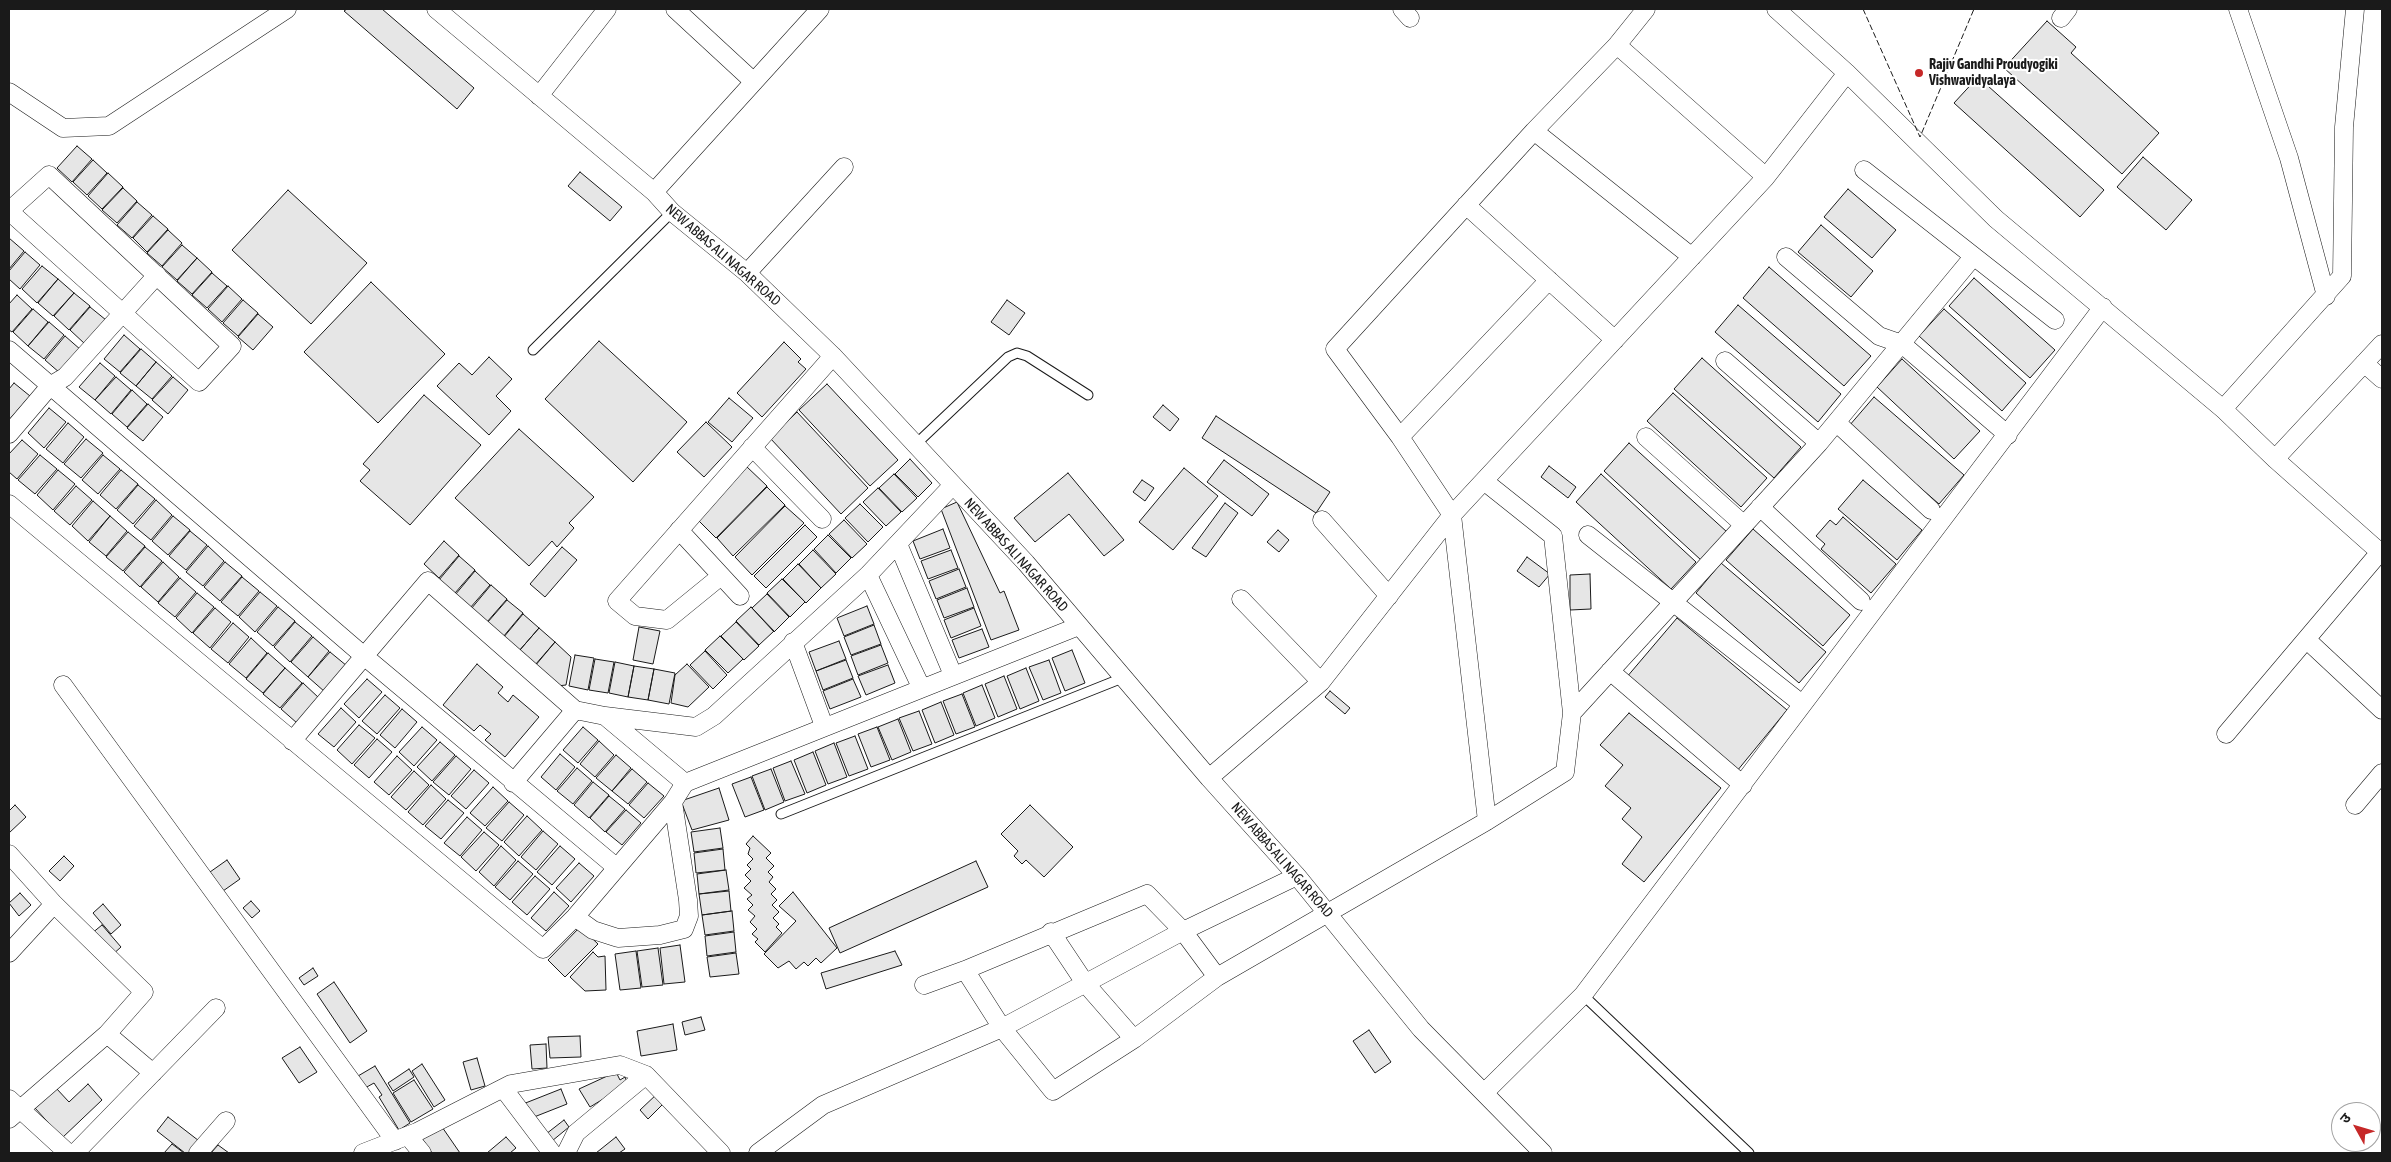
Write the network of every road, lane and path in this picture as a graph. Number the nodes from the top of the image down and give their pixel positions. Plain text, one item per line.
1 (287, 9) edge
2 (436, 9) edge
3 (607, 9) edge
4 (675, 9) edge
5 (820, 9) edge
6 (1646, 9) edge
7 (1776, 9) edge
8 (2238, 9) edge
9 (2354, 9) edge
10 (1617, 45) junction
11 (1847, 73) junction
12 (754, 82) junction
13 (9, 92) edge
14 (539, 96) junction
15 (1534, 131) junction
16 (844, 166) dead end
17 (1864, 170) dead end
18 (1766, 177) junction
19 (654, 192) junction
20 (1466, 205) junction
21 (9, 211) edge
22 (672, 212) junction
23 (1692, 257) junction
24 (1786, 257) dead end
25 (1973, 257) junction
26 (747, 273) junction
27 (157, 275) junction
28 (1549, 280) junction
29 (2326, 296) junction
30 (2103, 307) junction
31 (123, 313) junction
32 (2055, 320) dead end
33 (1615, 340) junction
34 (1902, 344) junction
35 (2382, 344) edge
36 (9, 350) edge
37 (533, 350) dead end
38 (833, 356) junction
39 (1726, 361) dead end
40 (2364, 364) junction
41 (2382, 379) edge
42 (50, 386) junction
43 (1088, 396) dead end
44 (2223, 409) junction
45 (1836, 423) junction
46 (9, 434) edge
47 (2008, 435) junction
48 (1400, 437) junction
49 (1646, 437) dead end
50 (1819, 442) junction
51 (915, 445) junction
52 (752, 447) junction
53 (2275, 459) junction
54 (1484, 480) junction
55 (953, 485) junction
56 (9, 504) edge
57 (1760, 506) junction
58 (1931, 510) dead end
59 (1452, 515) junction
60 (822, 519) dead end
61 (1322, 520) dead end
62 (1743, 524) junction
63 (680, 530) junction
64 (1588, 535) dead end
65 (898, 544) junction
66 (2381, 553) edge
67 (868, 575) junction
68 (721, 576) junction
69 (740, 596) dead end
70 (1389, 596) junction
71 (1241, 599) dead end
72 (1861, 601) dead end
73 (1672, 603) junction
74 (1079, 626) junction
75 (2306, 640) junction
76 (793, 642) junction
77 (364, 656) junction
78 (1610, 671) junction
79 (954, 675) junction
80 (1125, 677) junction
81 (1321, 682) junction
82 (63, 685) dead end
83 (921, 688) junction
84 (1802, 704) junction
85 (575, 710) junction
86 (2382, 710) edge
87 (1572, 713) junction
88 (605, 716) junction
89 (824, 726) junction
90 (2226, 734) dead end
91 (292, 742) junction
92 (2382, 773) edge
93 (1209, 778) junction
94 (513, 783) junction
95 (685, 783) junction
96 (1743, 785) junction
97 (673, 802) junction
98 (2355, 805) dead end
99 (781, 814) dead end
100 (1487, 821) junction
101 (9, 854) edge
102 (616, 867) junction
103 (1297, 876) junction
104 (54, 904) junction
105 (1327, 912) junction
106 (575, 917) junction
107 (1183, 931) junction
108 (1051, 932) junction
109 (9, 954) edge
110 (965, 970) junction
111 (1217, 977) junction
112 (1085, 983) junction
113 (924, 985) dead end
114 (1583, 995) junction
115 (216, 1008) dead end
116 (1002, 1028) junction
117 (107, 1034) junction
118 (1134, 1039) junction
119 (154, 1073) junction
120 (646, 1075) junction
121 (503, 1088) junction
122 (1484, 1093) junction
123 (12, 1109) edge
124 (226, 1121) dead end
125 (402, 1138) junction
126 (68, 1153) edge
127 (75, 1153) edge
128 (198, 1153) edge
129 (363, 1153) edge
130 (422, 1153) edge
131 (552, 1153) edge
132 (566, 1153) edge
133 (720, 1153) edge
134 (758, 1153) edge
135 (1543, 1153) edge
136 (1749, 1153) edge

1 - 13 street
2 - 14 street, NEW ABBAS ALI NAGAR ROAD
3 - 14 street
4 - 12 street
5 - 12 street
6 - 10 street
7 - 11 street
8 - 29 street
9 - 29 street
10 - 15 street
10 - 18 street
11 - 18 street
11 - 30 street
12 - 19 street
14 - 19 street, NEW ABBAS ALI NAGAR ROAD
15 - 20 street
15 - 23 street
16 - 26 street
17 - 25 street
18 - 23 street
19 - 22 street, NEW ABBAS ALI NAGAR ROAD
20 - 28 street
20 - 48 street
21 - 27 street
21 - 31 street
22 - 26 street, NEW ABBAS ALI NAGAR ROAD
22 - 37 lane
23 - 33 street
24 - 34 street
25 - 32 street
25 - 34 street
26 - 38 street, NEW ABBAS ALI NAGAR ROAD
27 - 31 street
27 - 31 street
28 - 33 street
28 - 48 street
29 - 44 street
30 - 44 street
30 - 47 street
31 - 42 street
33 - 54 street
34 - 45 street
34 - 47 street
35 - 40 street
36 - 42 street
38 - 51 street, NEW ABBAS ALI NAGAR ROAD
38 - 52 street
39 - 50 street
40 - 41 street
40 - 53 street
42 - 46 street
42 - 77 street
43 - 51 lane
44 - 53 street
45 - 50 street
45 - 58 street
47 - 84 street
48 - 59 street
49 - 62 street
50 - 57 street
51 - 55 street, NEW ABBAS ALI NAGAR ROAD
52 - 60 street
52 - 63 street
53 - 66 street
54 - 59 street
54 - 87 street
55 - 65 street
55 - 74 street, NEW ABBAS ALI NAGAR ROAD
56 - 91 street
57 - 62 street
57 - 72 street
59 - 70 street
59 - 100 street
61 - 70 street
62 - 73 street
63 - 68 street
63 - 68 street
64 - 73 street
65 - 67 street
65 - 79 street
66 - 75 street
67 - 76 street
67 - 83 street
68 - 69 street
70 - 81 street
71 - 81 street
73 - 78 street
73 - 84 street
74 - 79 street
74 - 80 street, NEW ABBAS ALI NAGAR ROAD
75 - 86 street
75 - 90 street
76 - 88 street
76 - 89 street
77 - 85 street
77 - 91 street
77 - 94 street
78 - 87 street
78 - 96 street
79 - 83 street
80 - 93 street, NEW ABBAS ALI NAGAR ROAD
80 - 99 lane
81 - 93 street
82 - 125 street
83 - 89 street
84 - 96 street
85 - 88 street
85 - 94 street
87 - 100 street
88 - 95 street
89 - 95 street
91 - 106 street
92 - 98 street
93 - 103 street, NEW ABBAS ALI NAGAR ROAD
94 - 102 street
95 - 97 street
96 - 114 street
97 - 102 street
97 - 106 street
100 - 105 street
101 - 104 street
102 - 106 street
103 - 105 street, NEW ABBAS ALI NAGAR ROAD
103 - 107 street
104 - 109 street
104 - 117 street
105 - 111 street
105 - 122 street, NEW ABBAS ALI NAGAR ROAD
107 - 108 street
107 - 111 street
107 - 112 street
108 - 110 street
108 - 112 street
110 - 113 street
110 - 116 street
111 - 118 street
112 - 116 street
112 - 118 street
114 - 122 street
114 - 136 lane
115 - 119 street
116 - 118 street
116 - 134 street
117 - 119 street
117 - 123 street
119 - 127 street
120 - 121 street
120 - 132 street
120 - 133 street
121 - 125 street
121 - 131 street
122 - 135 street, NEW ABBAS ALI NAGAR ROAD
123 - 126 street
124 - 128 street
125 - 129 street
125 - 130 street

